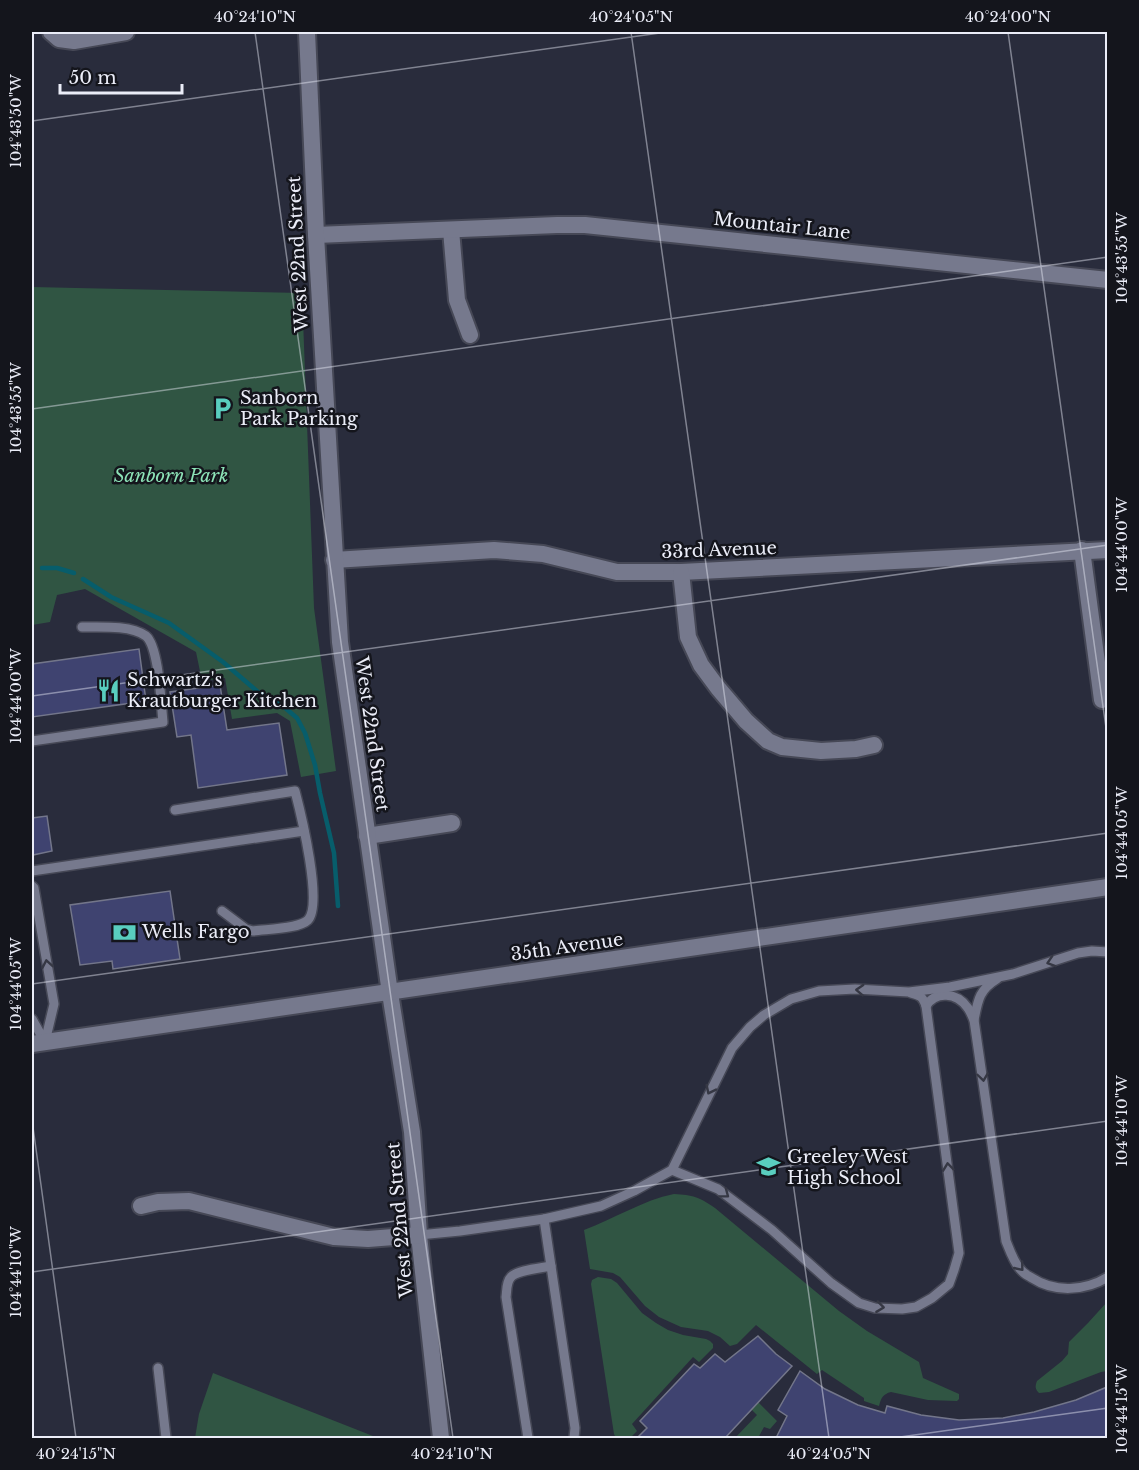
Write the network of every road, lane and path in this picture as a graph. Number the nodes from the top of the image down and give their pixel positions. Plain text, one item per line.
1 (51, 32) edge
2 (126, 32) edge
3 (307, 32) edge
4 (451, 230) junction
5 (316, 235) junction
6 (1107, 279) edge
7 (470, 335) dead end
8 (1082, 550) junction
9 (1107, 550) edge
10 (334, 560) junction
11 (681, 572) junction
12 (82, 627) dead end
13 (1102, 700) dead end
14 (32, 741) edge
15 (874, 745) dead end
16 (175, 810) dead end
17 (452, 823) dead end
18 (304, 831) junction
19 (367, 836) junction
20 (32, 871) edge
21 (32, 886) edge
22 (1107, 887) edge
23 (222, 911) dead end
24 (1107, 952) edge
25 (1000, 977) junction
26 (909, 992) junction
27 (390, 993) junction
28 (926, 1006) junction
29 (32, 1019) edge
30 (974, 1020) junction
31 (38, 1043) edge
32 (672, 1170) junction
33 (141, 1206) dead end
34 (544, 1220) junction
35 (419, 1235) junction
36 (551, 1266) junction
37 (1107, 1277) edge
38 (158, 1368) dead end
39 (166, 1438) edge
40 (441, 1438) edge
41 (528, 1438) edge
42 (574, 1438) edge

1 - 2 street
3 - 5 street, West 22nd Street
4 - 5 street, Mountair Lane
4 - 6 street, Mountair Lane
4 - 7 street
5 - 10 street, West 22nd Street
8 - 9 street, 33rd Avenue
8 - 11 street, 33rd Avenue
8 - 13 street
10 - 11 street, 33rd Avenue
10 - 19 street, West 22nd Street
11 - 15 street
12 - 14 lane
16 - 18 lane
17 - 19 street
18 - 20 lane
18 - 23 lane
19 - 27 street, West 22nd Street
31 -> 21 lane
22 - 27 street, 35th Avenue
24 -> 25 lane
25 - 26 lane
25 - 30 lane
26 - 28 lane
26 -> 32 lane
27 - 31 street, 35th Avenue
27 - 35 street, West 22nd Street
28 - 30 lane
32 -> 28 lane
29 - 31 lane
30 -> 37 lane
32 - 34 lane
33 - 35 street
34 - 35 lane
34 - 36 lane
35 - 40 street, West 22nd Street
36 - 41 lane
36 - 42 lane
38 - 39 lane

